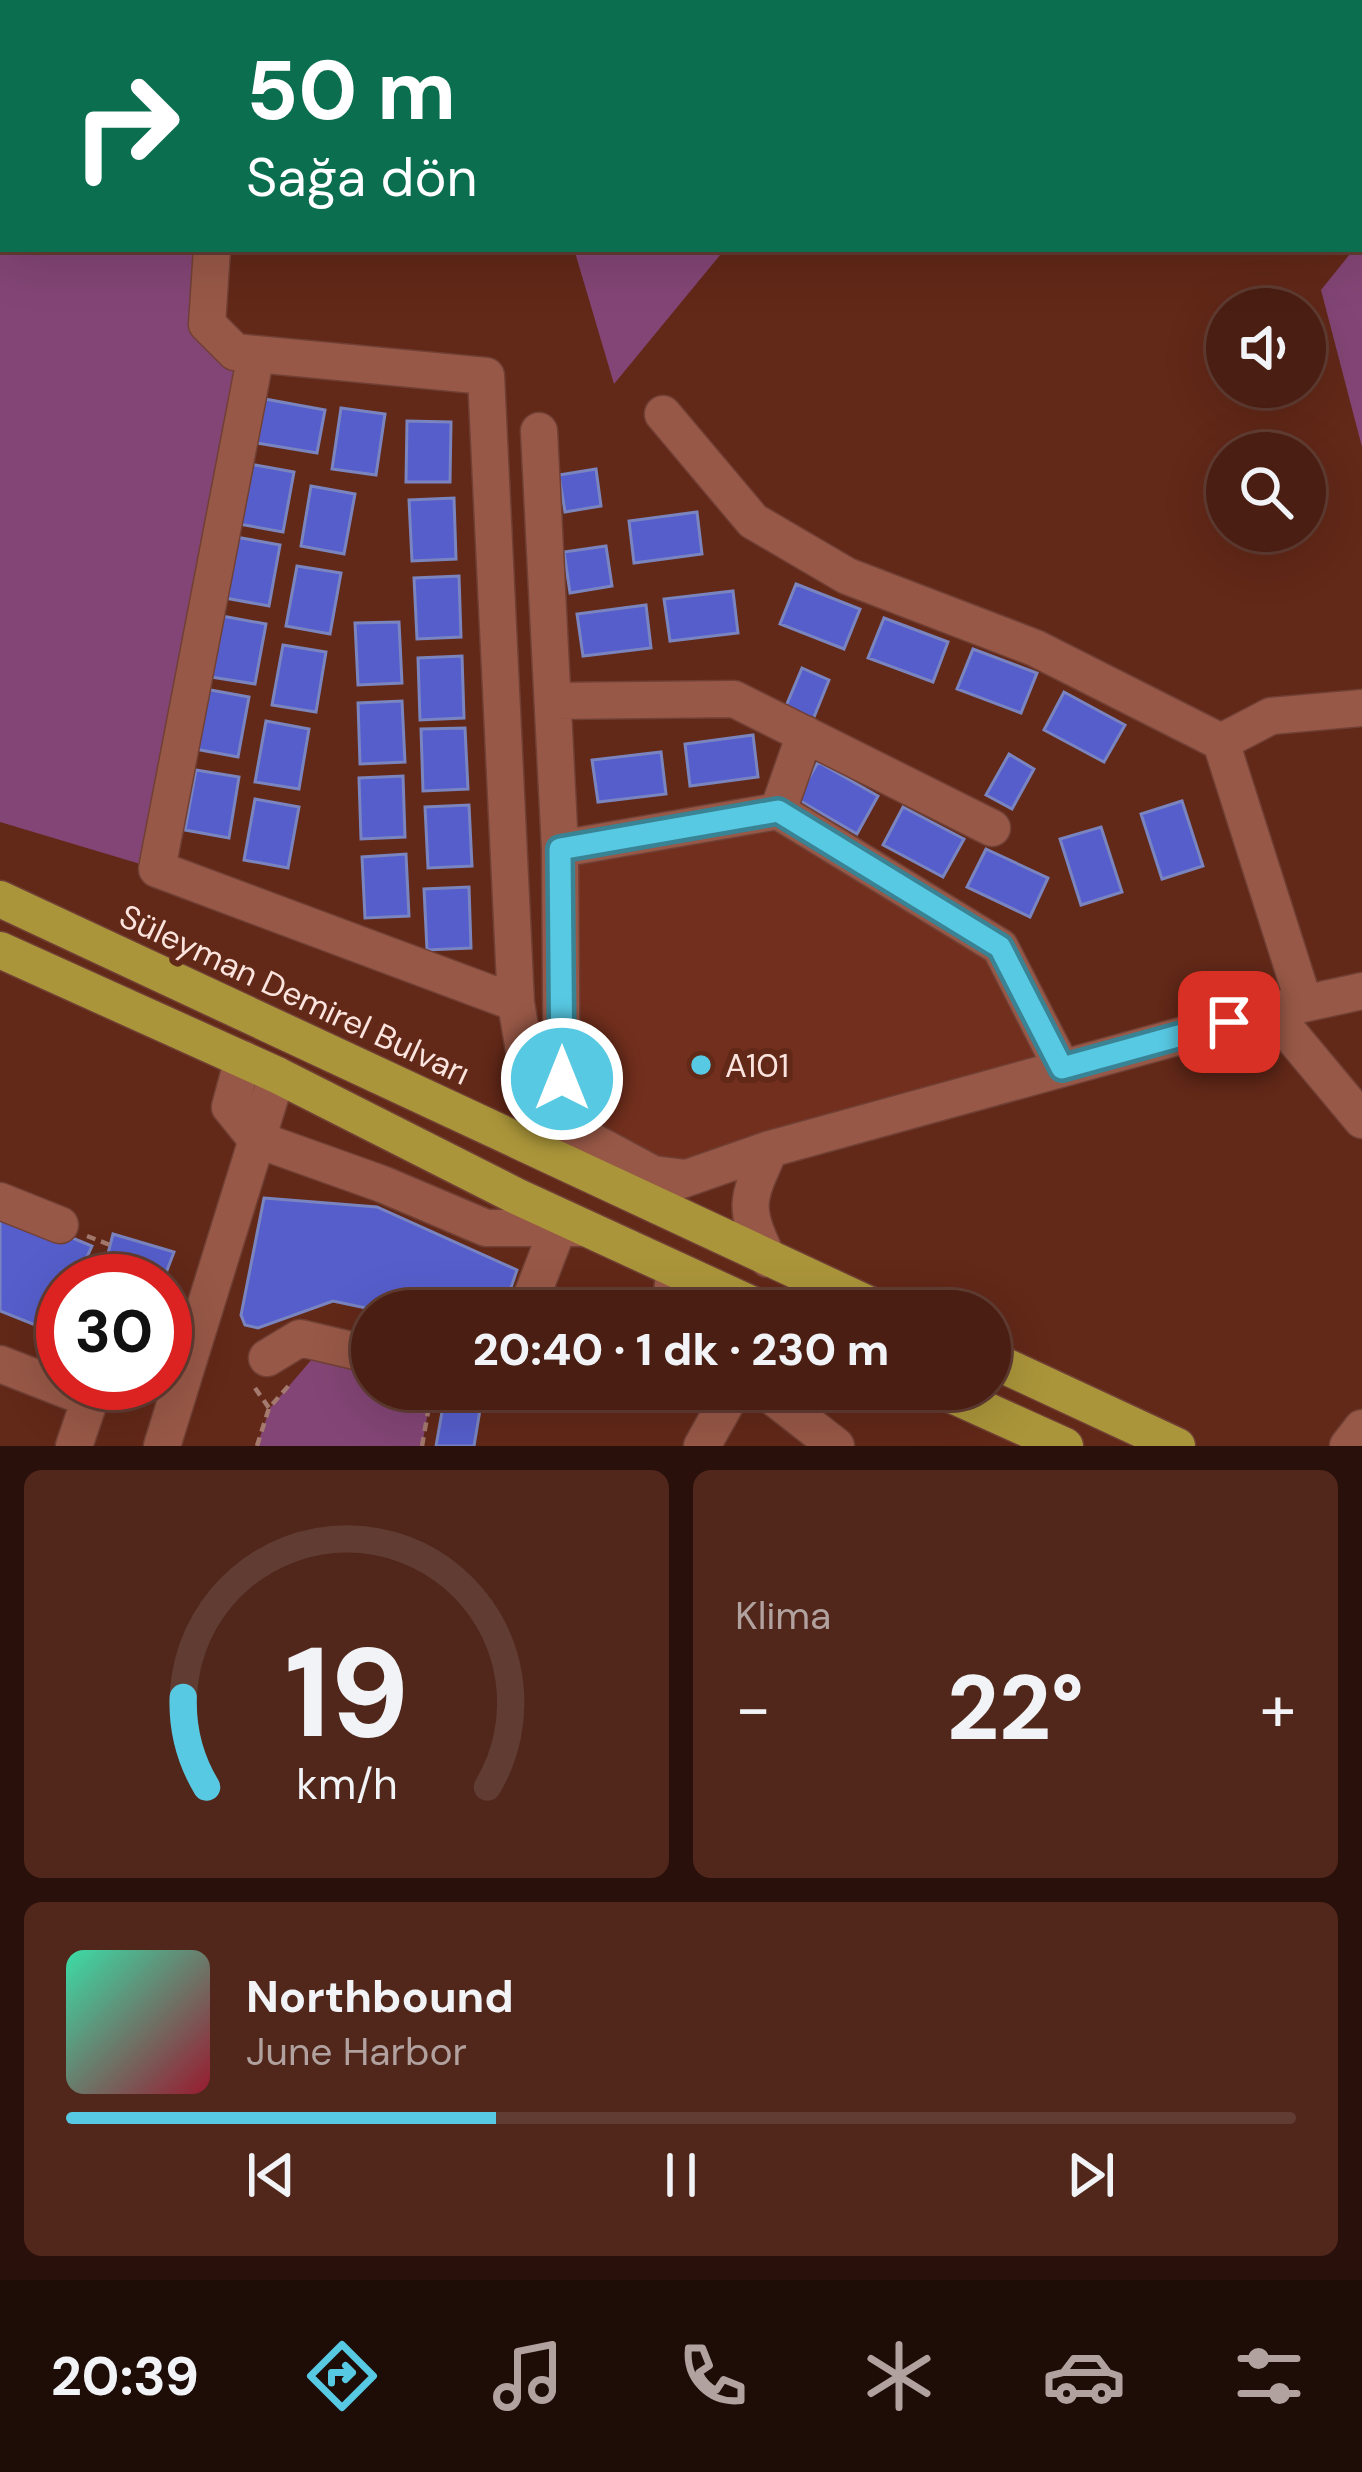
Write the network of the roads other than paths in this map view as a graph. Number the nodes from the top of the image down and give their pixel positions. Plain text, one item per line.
1 (212, 252) edge
2 (256, 354) junction
3 (663, 414) dead end
4 (539, 431) dead end
5 (553, 701) junction
6 (1362, 708) edge
7 (805, 734) junction
8 (1221, 742) junction
9 (778, 811) junction
10 (992, 828) dead end
11 (560, 849) junction
12 (0, 899) edge
13 (0, 950) edge
14 (1362, 991) edge
15 (516, 1003) junction
16 (1288, 1007) junction
17 (243, 1059) junction
18 (1062, 1068) junction
19 (277, 1075) junction
20 (1362, 1120) edge
21 (562, 1126) junction
22 (256, 1139) junction
23 (770, 1149) junction
24 (686, 1178) junction
25 (634, 1197) junction
26 (0, 1201) edge
27 (60, 1225) dead end
28 (571, 1228) junction
29 (768, 1259) junction
30 (674, 1270) junction
31 (537, 1290) edge
32 (673, 1290) edge
33 (719, 1290) edge
34 (837, 1290) edge
35 (351, 1350) edge
36 (267, 1358) dead end
37 (0, 1364) edge
38 (1011, 1369) edge
39 (723, 1410) edge
40 (790, 1410) edge
41 (985, 1410) edge
42 (1362, 1428) edge
43 (74, 1446) edge
44 (162, 1446) edge
45 (703, 1446) edge
46 (836, 1446) edge
47 (1065, 1446) edge
48 (1177, 1446) edge
49 (1348, 1446) edge

1 - 2 street
2 - 15 street
2 - 15 street
3 - 8 street
4 - 5 street
5 - 7 street
5 - 11 street
6 - 8 street
7 - 9 street
7 - 10 street
8 - 16 street
9 - 11 street
9 - 18 street
11 - 21 street
12 - 25 highway, Süleyman Demirel Bulvarı
13 - 17 highway
14 - 16 street
15 - 21 street
16 - 18 street
16 - 20 street
17 - 19 highway
17 - 22 street
18 - 23 street
19 - 22 street
19 - 28 highway
21 - 24 street
22 - 28 street
22 - 44 street
23 - 24 street
23 - 29 street
24 - 25 street
25 - 29 highway, Süleyman Demirel Bulvarı
26 - 27 street
28 - 30 highway
28 - 31 street
29 - 34 highway, Süleyman Demirel Bulvarı
30 - 32 street
30 - 33 highway
35 - 36 street
37 - 43 street
38 - 48 highway
39 - 45 street
40 - 46 street
41 - 47 highway
42 - 49 street

